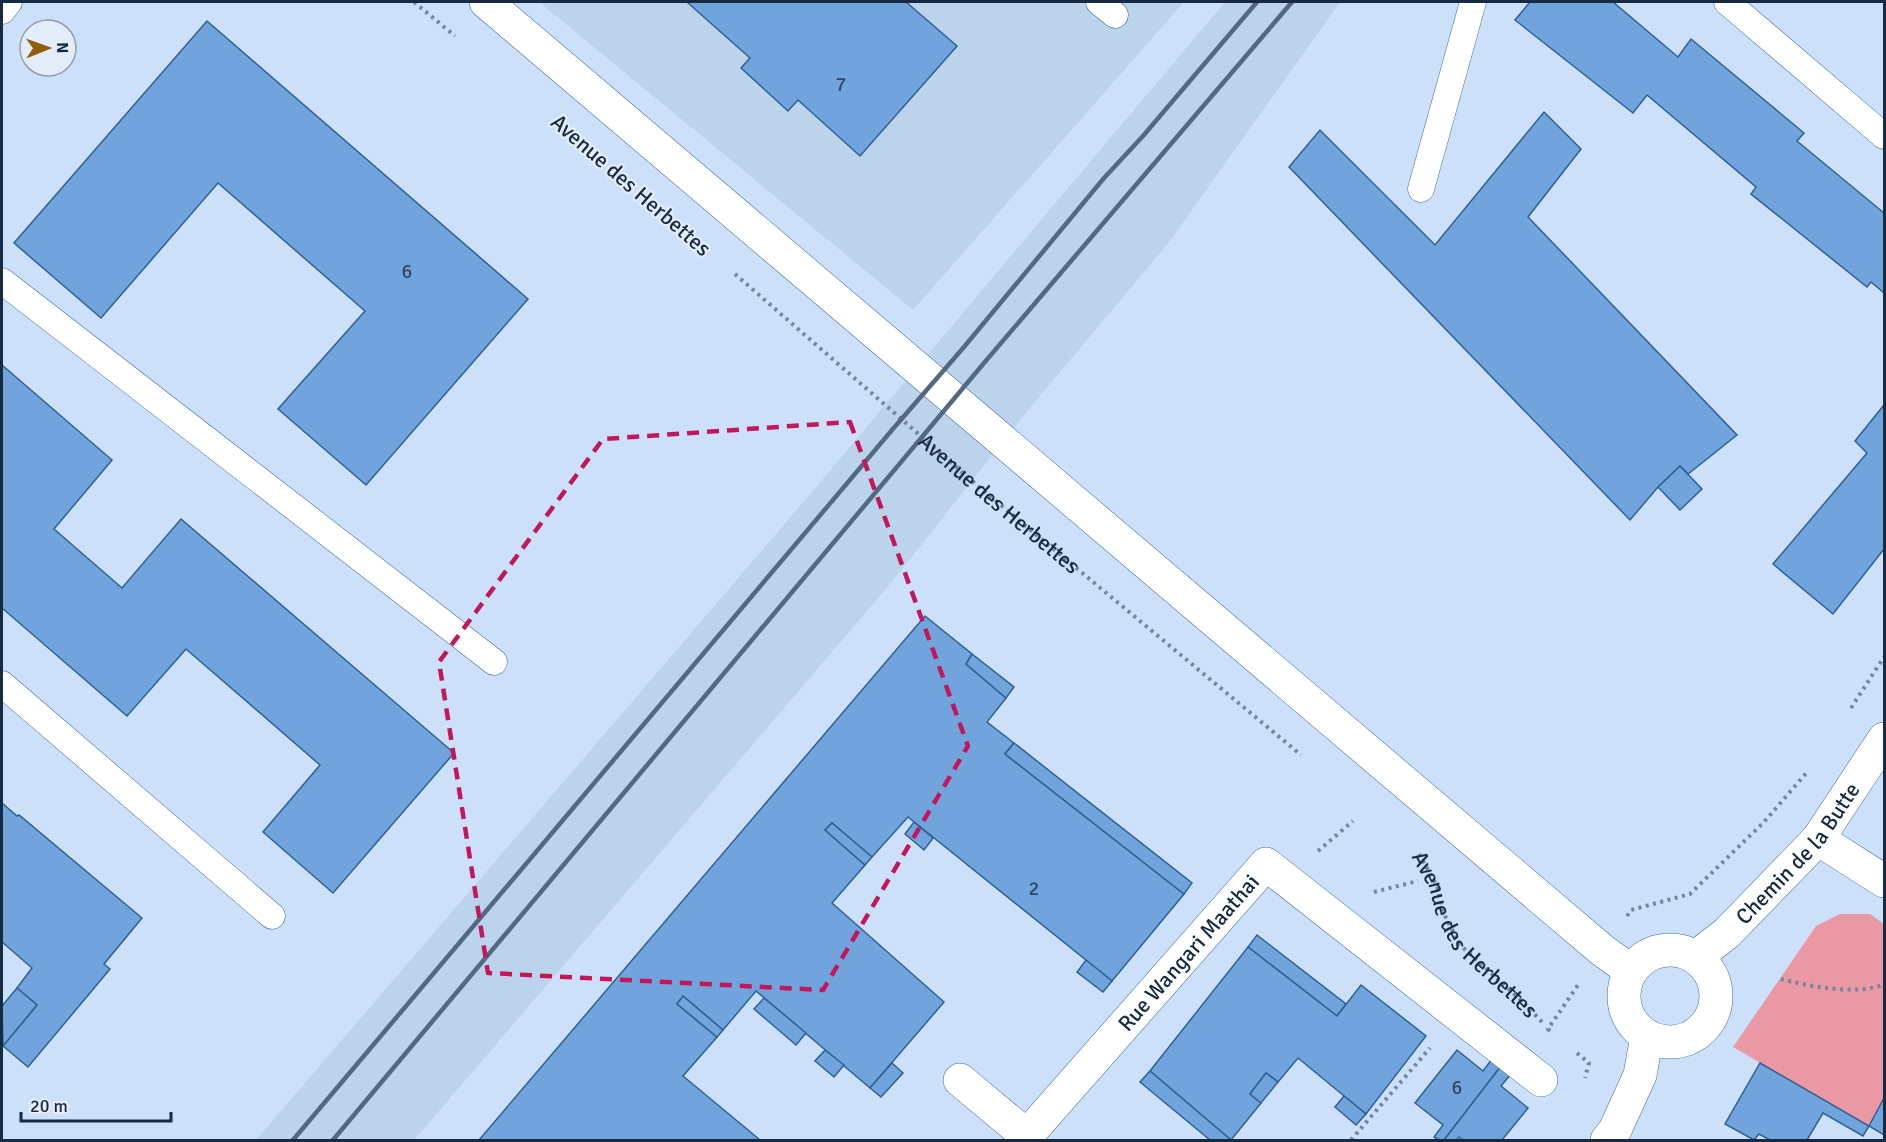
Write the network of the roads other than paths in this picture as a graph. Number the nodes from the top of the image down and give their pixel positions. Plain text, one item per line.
1 (9, 2) edge
2 (486, 2) edge
3 (1473, 2) edge
4 (1726, 2) edge
5 (2, 11) edge
6 (1884, 136) edge
7 (1421, 189) dead end
8 (2, 281) edge
9 (494, 662) dead end
10 (2, 684) edge
11 (1884, 739) edge
12 (1818, 839) junction
13 (1884, 881) edge
14 (272, 916) dead end
15 (1696, 957) junction
16 (1631, 971) junction
17 (1647, 1036) junction
18 (960, 1080) dead end
19 (1541, 1080) dead end
20 (1025, 1138) edge
21 (1607, 1140) edge

1 - 5 lane
2 - 16 street, Avenue des Herbettes
3 - 7 lane
4 - 6 lane
8 - 9 lane
10 - 14 lane
11 - 12 street, Chemin de la Butte
12 - 13 street
12 - 15 street, Chemin de la Butte
15 - 16 street
15 - 17 street
16 - 17 street
17 - 21 street
18 - 20 street
19 - 20 street, Rue Wangari Maathai

